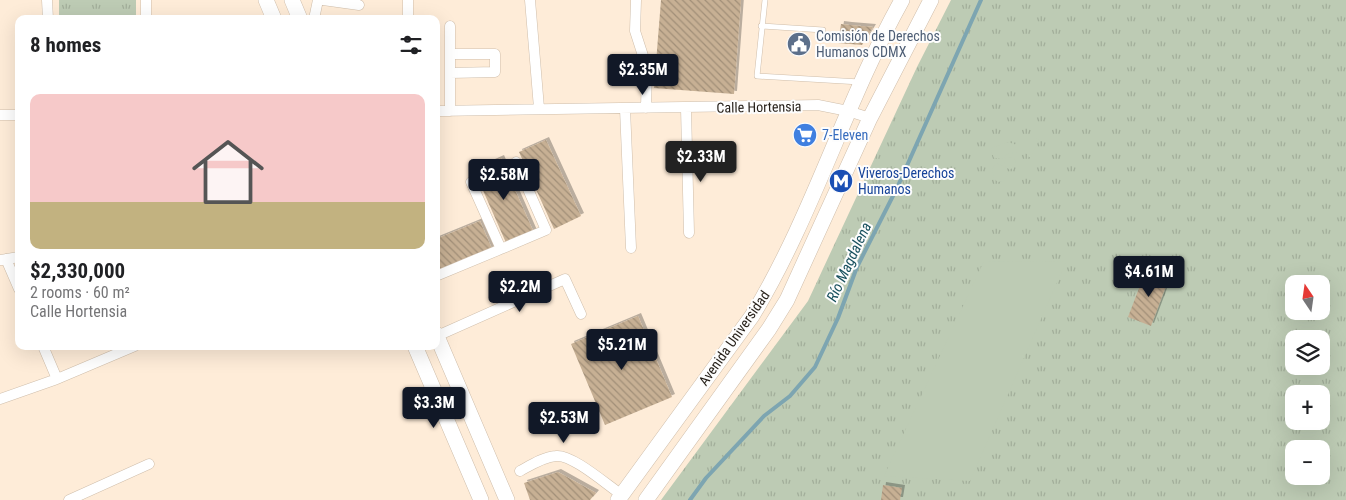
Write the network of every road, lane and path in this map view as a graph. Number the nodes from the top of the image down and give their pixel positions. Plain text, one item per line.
1 (47, 0) edge
2 (146, 0) edge
3 (266, 0) edge
4 (292, 0) edge
5 (318, 0) edge
6 (323, 0) edge
7 (408, 0) edge
8 (530, 0) edge
9 (636, 0) edge
10 (765, 0) edge
11 (902, 0) edge
12 (931, 0) edge
13 (359, 5) dead end
14 (48, 15) edge
15 (146, 15) edge
16 (272, 15) edge
17 (298, 15) edge
18 (315, 15) edge
19 (408, 15) edge
20 (450, 26) dead end
21 (761, 26) junction
22 (823, 30) dead end
23 (450, 54) junction
24 (450, 74) junction
25 (860, 82) junction
26 (539, 108) junction
27 (646, 108) junction
28 (686, 108) junction
29 (624, 109) junction
30 (848, 110) junction
31 (440, 111) edge
32 (450, 111) junction
33 (0, 115) edge
34 (15, 115) edge
35 (870, 118) junction
36 (516, 162) dead end
37 (471, 182) dead end
38 (689, 233) dead end
39 (631, 248) dead end
40 (500, 249) junction
41 (3, 259) edge
42 (440, 274) edge
43 (15, 282) edge
44 (581, 314) dead end
45 (440, 334) edge
46 (440, 342) edge
47 (45, 350) edge
48 (126, 350) edge
49 (417, 350) edge
50 (57, 379) junction
51 (0, 399) edge
52 (150, 464) dead end
53 (520, 471) dead end
54 (620, 497) edge
55 (69, 500) edge
56 (481, 500) edge
57 (507, 500) edge
58 (646, 500) edge

1 - 14 street
2 - 15 street
3 - 16 main road
4 - 17 main road
5 - 18 street
6 - 13 street
7 - 19 street
8 - 26 street
9 - 27 street
10 - 21 lane
11 - 25 main road, Avenida Universidad
12 - 35 main road, Avenida Universidad
20 - 23 street
21 - 22 lane
21 - 25 lane
23 - 24 street
23 - 24 street
24 - 32 street
25 - 30 main road, Avenida Universidad
26 - 29 street, Calle Hortensia
26 - 32 street, Calle Hortensia
27 - 28 street, Calle Hortensia
27 - 29 street, Calle Hortensia
28 - 30 street, Calle Hortensia
28 - 38 street
29 - 39 street
30 - 35 street, Calle Hortensia
30 - 54 main road, Avenida Universidad
31 - 32 street, Calle Hortensia
33 - 34 street
35 - 58 main road, Avenida Universidad
36 - 40 street
37 - 40 street
40 - 42 street
41 - 43 street
44 - 45 street
46 - 57 main road
47 - 50 street
48 - 50 street
49 - 56 main road
50 - 51 street
52 - 55 street
53 - 54 street

